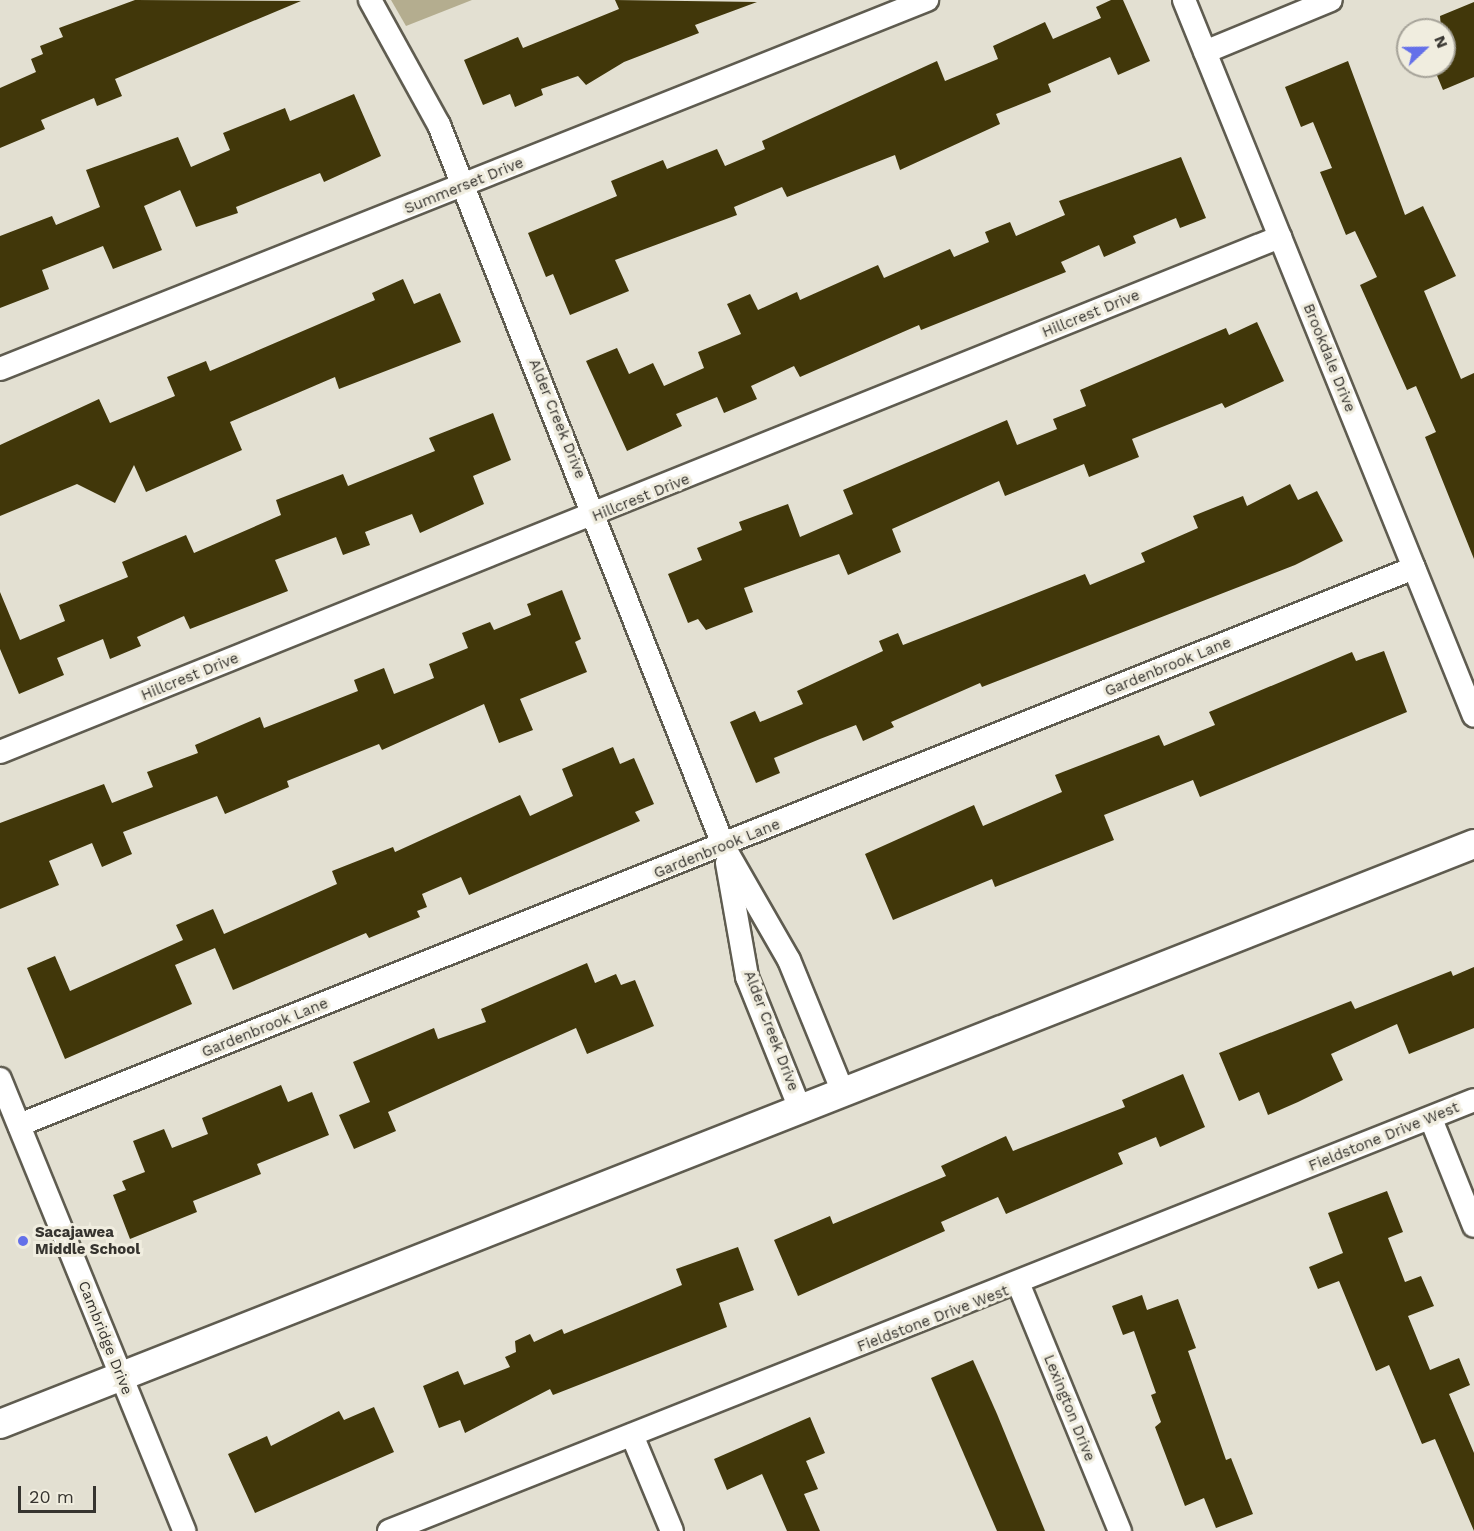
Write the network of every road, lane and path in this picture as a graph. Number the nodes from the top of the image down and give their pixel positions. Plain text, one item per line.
1 (370, 0) edge
2 (927, 0) edge
3 (1184, 0) edge
4 (1331, 0) edge
5 (1205, 52) junction
6 (464, 187) junction
7 (1280, 237) junction
8 (0, 369) edge
9 (596, 517) junction
10 (1414, 568) junction
11 (1474, 717) edge
12 (0, 752) edge
13 (1474, 844) edge
14 (724, 847) junction
15 (0, 1079) edge
16 (843, 1092) junction
17 (1474, 1100) edge
18 (801, 1109) junction
19 (1431, 1119) junction
20 (19, 1125) junction
21 (1474, 1226) edge
22 (1019, 1285) junction
23 (121, 1376) junction
24 (0, 1424) edge
25 (632, 1435) junction
26 (184, 1531) edge
27 (389, 1531) edge
28 (672, 1531) edge
29 (1120, 1531) edge

1 - 6 street, Alder Creek Drive
2 - 6 street, Summerset Drive
3 - 5 street, Brookdale Drive
4 - 5 street
5 - 7 street, Brookdale Drive
6 - 8 street, Summerset Drive
6 - 9 street, Alder Creek Drive
7 - 9 street, Hillcrest Drive
7 - 10 street, Brookdale Drive
9 - 12 street, Hillcrest Drive
9 - 14 street, Alder Creek Drive
10 - 11 street, Brookdale Drive
10 - 14 street, Gardenbrook Lane
13 - 16 street
14 - 16 street, Alder Creek Drive
14 - 18 street, Alder Creek Drive
14 - 20 street, Gardenbrook Lane
15 - 20 street, Cambridge Drive
16 - 18 street
17 - 19 street, Fieldstone Drive West
18 - 23 street
19 - 21 street
19 - 22 street, Fieldstone Drive West
20 - 23 street, Cambridge Drive
22 - 25 street, Fieldstone Drive West
22 - 29 street, Lexington Drive
23 - 24 street
23 - 26 street, Cambridge Drive
25 - 27 street, Fieldstone Drive West
25 - 28 street

